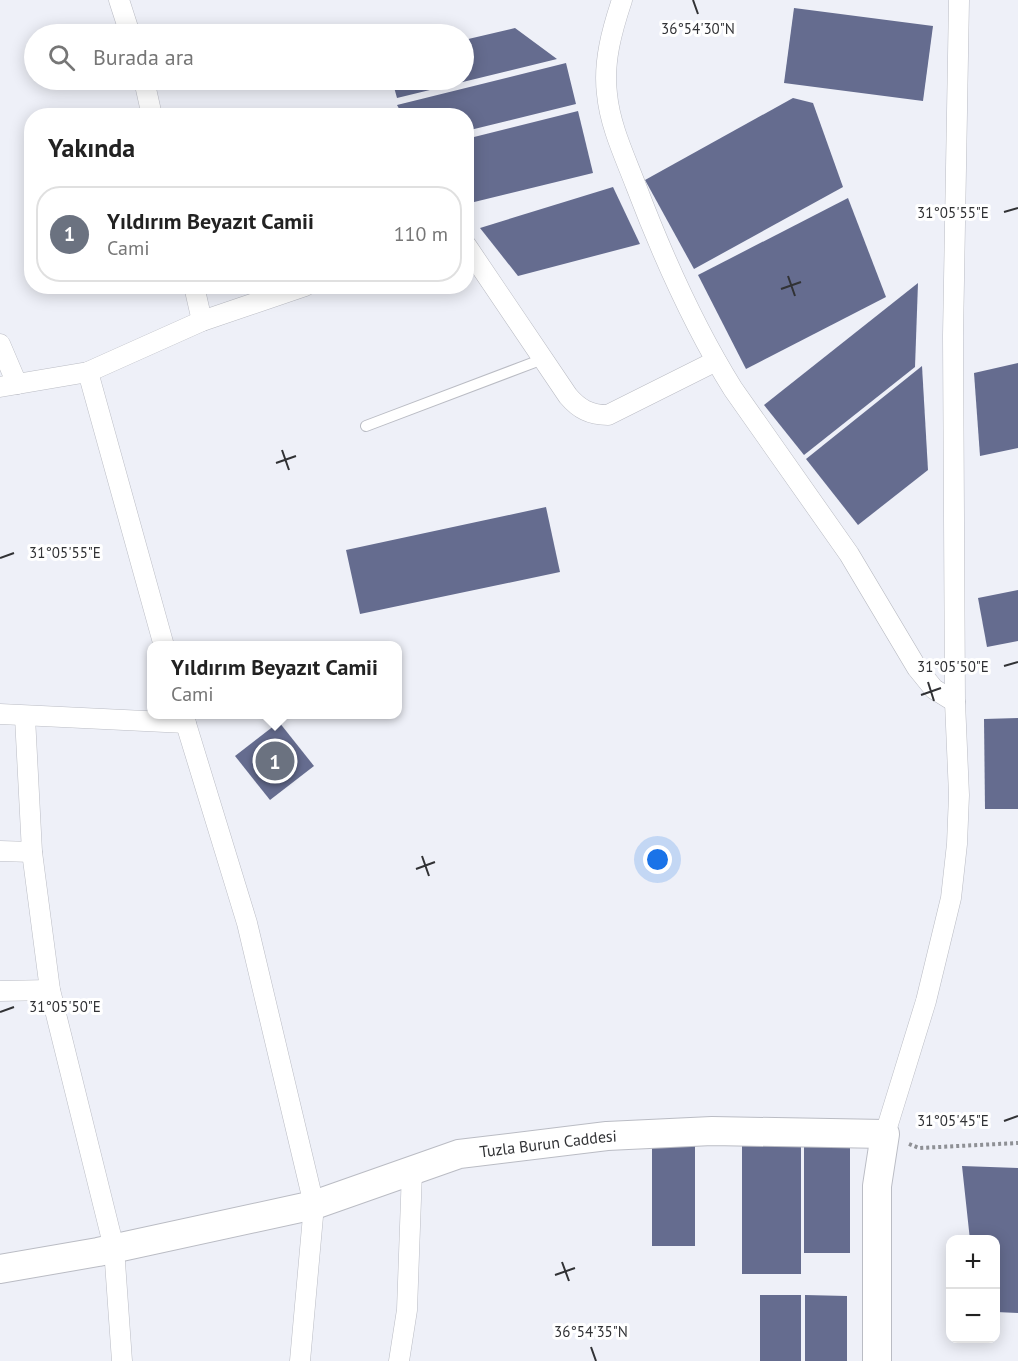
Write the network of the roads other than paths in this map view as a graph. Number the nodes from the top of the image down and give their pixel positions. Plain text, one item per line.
1 (119, 0) edge
2 (622, 0) edge
3 (959, 0) edge
4 (127, 24) edge
5 (146, 90) edge
6 (150, 108) edge
7 (474, 257) edge
8 (196, 294) edge
9 (281, 294) edge
10 (202, 321) junction
11 (0, 344) edge
12 (543, 359) junction
13 (716, 361) junction
14 (88, 372) junction
15 (9, 386) edge
16 (366, 426) dead end
17 (163, 641) edge
18 (955, 702) junction
19 (0, 714) edge
20 (25, 717) junction
21 (147, 719) edge
22 (185, 719) edge
23 (0, 851) edge
24 (32, 852) junction
25 (50, 990) junction
26 (0, 991) edge
27 (885, 1134) junction
28 (412, 1171) junction
29 (314, 1205) junction
30 (114, 1248) junction
31 (0, 1269) edge
32 (122, 1361) edge
33 (300, 1361) edge
34 (399, 1361) edge
35 (877, 1361) edge

1 - 4 street
2 - 13 street
3 - 18 street
5 - 6 street
7 - 12 street
8 - 10 street
9 - 10 street
10 - 14 street
11 - 15 street
12 - 13 street
12 - 16 lane
13 - 18 street
14 - 15 street
14 - 17 street
18 - 27 street
19 - 20 street
20 - 21 street
20 - 24 street
22 - 29 street
23 - 24 street
24 - 25 street
25 - 26 street
25 - 30 street
27 - 28 street, Tuzla Burun Caddesi
27 - 35 street
28 - 29 street, Tuzla Burun Caddesi
28 - 34 street
29 - 30 street, Tuzla Burun Caddesi
29 - 33 street
30 - 31 street, Tuzla Burun Caddesi
30 - 32 street

